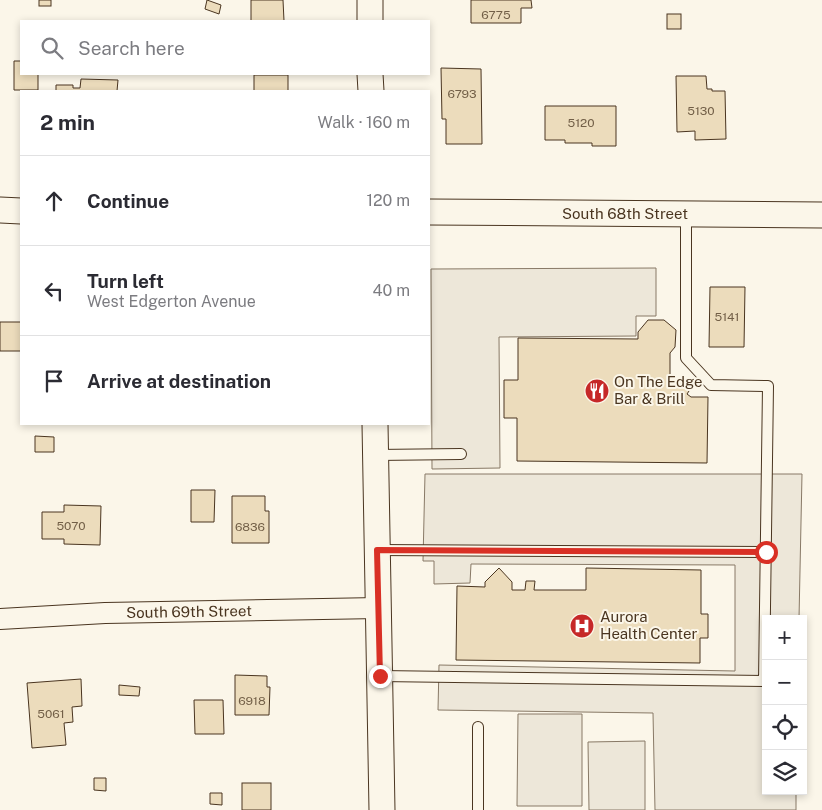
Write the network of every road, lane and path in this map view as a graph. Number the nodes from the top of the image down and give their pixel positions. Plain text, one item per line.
1 (370, 0) edge
2 (370, 20) edge
3 (370, 75) edge
4 (371, 90) edge
5 (0, 210) edge
6 (20, 210) edge
7 (430, 212) edge
8 (686, 214) junction
9 (822, 215) edge
10 (375, 425) edge
11 (461, 454) dead end
12 (376, 455) junction
13 (377, 550) junction
14 (766, 552) junction
15 (378, 608) junction
16 (0, 619) edge
17 (380, 676) junction
18 (478, 727) dead end
19 (382, 810) edge
20 (478, 810) edge

1 - 2 street
3 - 4 street
5 - 6 street
7 - 8 street, South 68th Street
8 - 9 street, South 68th Street
8 - 14 lane
10 - 12 street
11 - 12 lane
12 - 13 street
13 - 14 lane
13 - 15 street
14 - 17 lane
15 - 16 street, South 69th Street
15 - 17 street
17 - 19 street
18 - 20 lane

